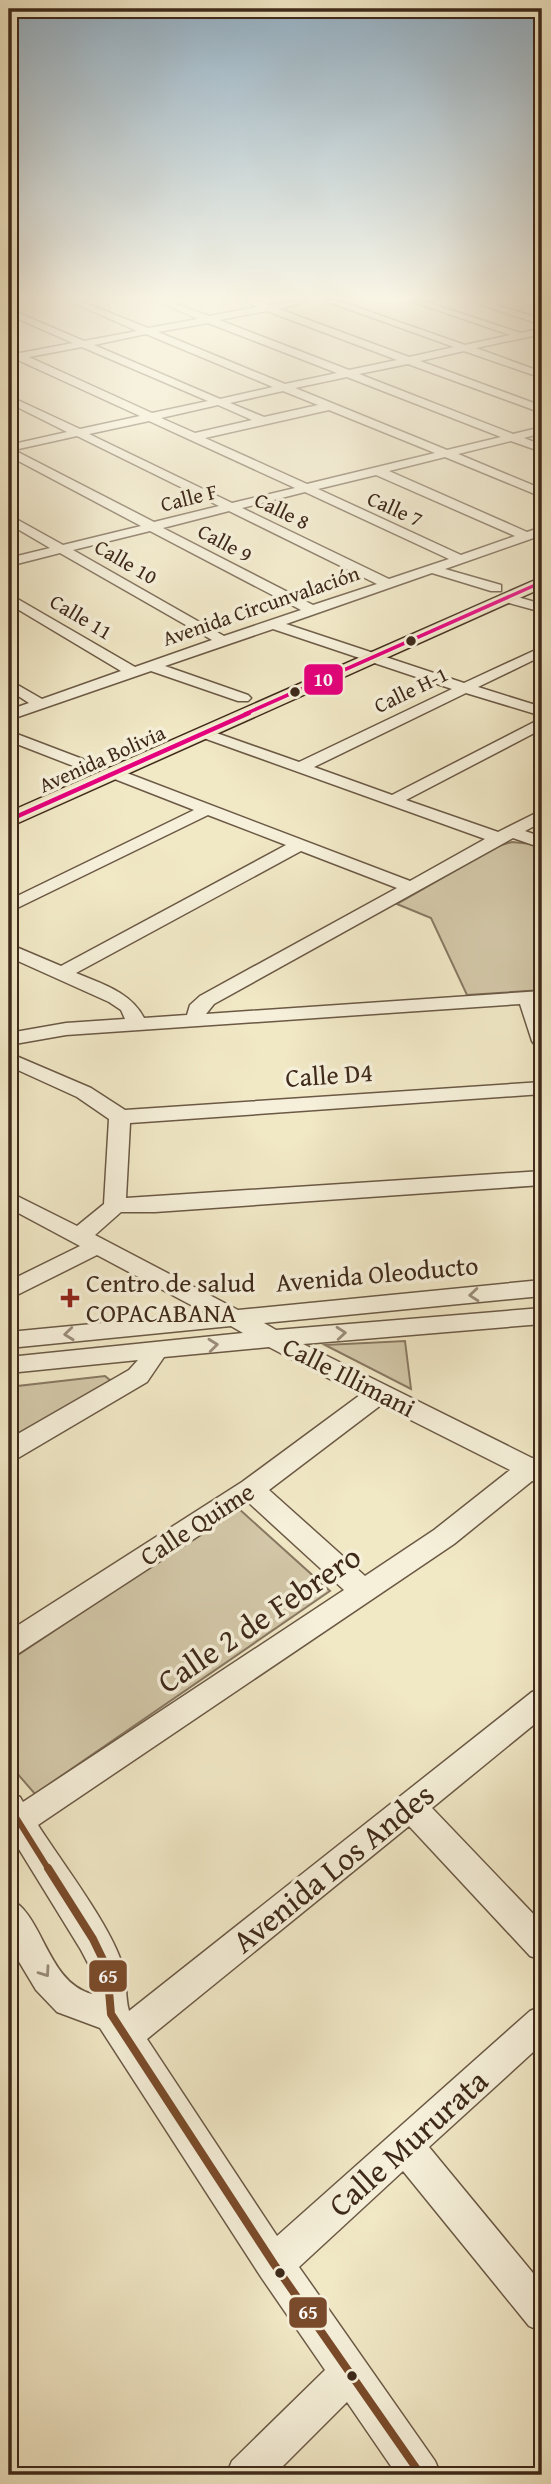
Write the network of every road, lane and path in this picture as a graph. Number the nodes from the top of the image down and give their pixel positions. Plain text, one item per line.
1 (45, 417) edge
2 (149, 417) joint
3 (252, 417) edge
4 (284, 417) edge
5 (357, 417) edge
6 (459, 417) edge
7 (263, 422) junction
8 (542, 430) edge
9 (78, 433) junction
10 (192, 437) junction
11 (513, 438) junction
12 (542, 449) edge
13 (9, 450) edge
14 (447, 454) junction
15 (378, 471) junction
16 (303, 489) junction
17 (542, 493) edge
18 (230, 507) junction
19 (9, 519) edge
20 (152, 527) junction
21 (542, 531) edge
22 (526, 536) junction
23 (62, 549) junction
24 (460, 559) junction
25 (9, 562) edge
26 (542, 568) edge
27 (431, 569) junction
28 (542, 582) edge
29 (388, 584) junction
30 (501, 593) junction
31 (9, 598) edge
32 (542, 608) edge
33 (312, 610) junction
34 (274, 624) junction
35 (223, 641) junction
36 (542, 651) edge
37 (361, 654) junction
38 (152, 666) junction
39 (133, 672) junction
40 (9, 684) edge
41 (464, 688) junction
42 (243, 698) junction
43 (40, 705) junction
44 (542, 712) edge
45 (9, 715) edge
46 (542, 723) edge
47 (203, 733) junction
48 (9, 736) edge
49 (87, 766) junction
50 (299, 768) junction
51 (113, 773) junction
52 (9, 800) edge
53 (394, 800) junction
54 (208, 809) junction
55 (542, 815) edge
56 (9, 820) edge
57 (506, 836) junction
58 (542, 843) edge
59 (301, 844) junction
60 (410, 887) junction
61 (9, 907) edge
62 (9, 950) edge
63 (60, 974) junction
64 (535, 997) edge
65 (196, 1019) junction
66 (137, 1023) junction
67 (9, 1040) edge
68 (542, 1041) edge
69 (9, 1059) edge
70 (542, 1088) edge
71 (120, 1117) junction
72 (542, 1178) edge
73 (9, 1199) edge
74 (115, 1205) junction
75 (89, 1240) junction
76 (542, 1288) edge
77 (9, 1291) edge
78 (542, 1316) edge
79 (235, 1317) junction
80 (273, 1338) junction
81 (9, 1340) edge
82 (153, 1351) junction
83 (9, 1366) edge
84 (379, 1394) junction
85 (9, 1451) edge
86 (539, 1470) edge
87 (251, 1489) junction
88 (364, 1591) junction
89 (9, 1645) edge
90 (542, 1701) edge
91 (410, 1806) junction
92 (14, 1813) edge
93 (9, 1914) edge
94 (542, 1945) edge
95 (542, 2022) edge
96 (118, 2024) junction
97 (405, 2146) junction
98 (274, 2264) junction
99 (542, 2312) edge
100 (351, 2371) junction
101 (246, 2475) edge
102 (421, 2475) edge

1 - 9 street, Calle 8
2 - 9 street
2 - 10 street, Calle 7
3 - 7 street
4 - 7 street
5 - 14 street
6 - 11 street
7 - 10 street
8 - 11 street, Calle F
9 - 13 street
9 - 18 street, Calle 8
10 - 16 street, Calle 7
11 - 12 street
11 - 14 street, Calle F
13 - 20 street, Calle 9
14 - 15 street, Calle F
14 - 17 street
15 - 16 street, Calle F
15 - 22 street
16 - 18 street, Calle F
16 - 24 street, Calle 7
18 - 20 street, Calle F
18 - 29 street, Calle 8
19 - 23 street, Calle 10
20 - 23 street, Calle F
20 - 33 street, Calle 9
21 - 22 street, Avenida Circunvalación
22 - 24 street, Avenida Circunvalación
23 - 25 street, Calle F
23 - 35 street, Calle 10
24 - 27 street, Avenida Circunvalación
26 - 30 main road, Avenida Bolivia
27 - 29 street, Avenida Circunvalación
27 - 30 street
28 - 30 main road, Avenida Bolivia
29 - 33 street, Avenida Circunvalación
30 - 32 street
30 - 37 main road, Avenida Bolivia
31 - 39 street, Calle 11
33 - 34 street, Avenida Circunvalación
34 - 35 street, Avenida Circunvalación
34 - 37 street
35 - 38 street, Avenida Circunvalación
36 - 41 street, Calle H-1
37 - 41 street
37 - 42 main road, Avenida Bolivia
37 - 47 main road, Avenida Bolivia
38 - 39 street, Avenida Circunvalación
38 - 42 street
39 - 43 street, Avenida Circunvalación
40 - 43 street
41 - 44 street
41 - 50 street, Calle H-1
42 - 49 main road, Avenida Bolivia
43 - 45 street, Avenida Circunvalación
46 - 53 street
47 - 50 street
47 - 51 main road, Avenida Bolivia
48 - 49 street
49 - 52 main road, Avenida Bolivia
50 - 53 street
51 - 54 street
51 - 56 main road, Avenida Bolivia
53 - 57 street
54 - 59 street
54 - 61 street
55 - 57 street
57 - 58 street
57 - 60 street
59 - 60 street
59 - 63 street
60 - 65 street
62 - 63 street
63 - 66 street
64 - 65 street
64 - 68 street
65 - 66 street
66 - 67 street
69 - 71 street
70 - 71 street, Calle D4
71 - 74 street
72 - 74 street
73 - 75 street, Calle Illimani
74 - 75 street
75 - 77 street
75 - 79 street, Calle Illimani
76 -> 79 street, Avenida Oleoducto
80 -> 78 street
79 - 80 street, Calle Illimani
79 -> 81 street, Avenida Oleoducto
82 -> 80 street
80 - 84 street, Calle Illimani
82 - 83 street
82 - 85 street
84 - 86 street, Calle Illimani
84 - 87 street, Calle Quime
86 - 88 street, Calle 2 de Febrero
87 - 88 street
87 - 89 street, Calle Quime
88 - 92 street, Calle 2 de Febrero
90 - 91 street, Avenida Los Andes
91 - 94 street
91 - 96 street, Avenida Los Andes
92 - 96 street
93 -> 96 street
95 - 97 street, Calle Mururata
96 - 98 street
97 - 98 street, Calle Mururata
97 - 99 street
98 - 100 street
100 - 101 street
100 - 102 street

